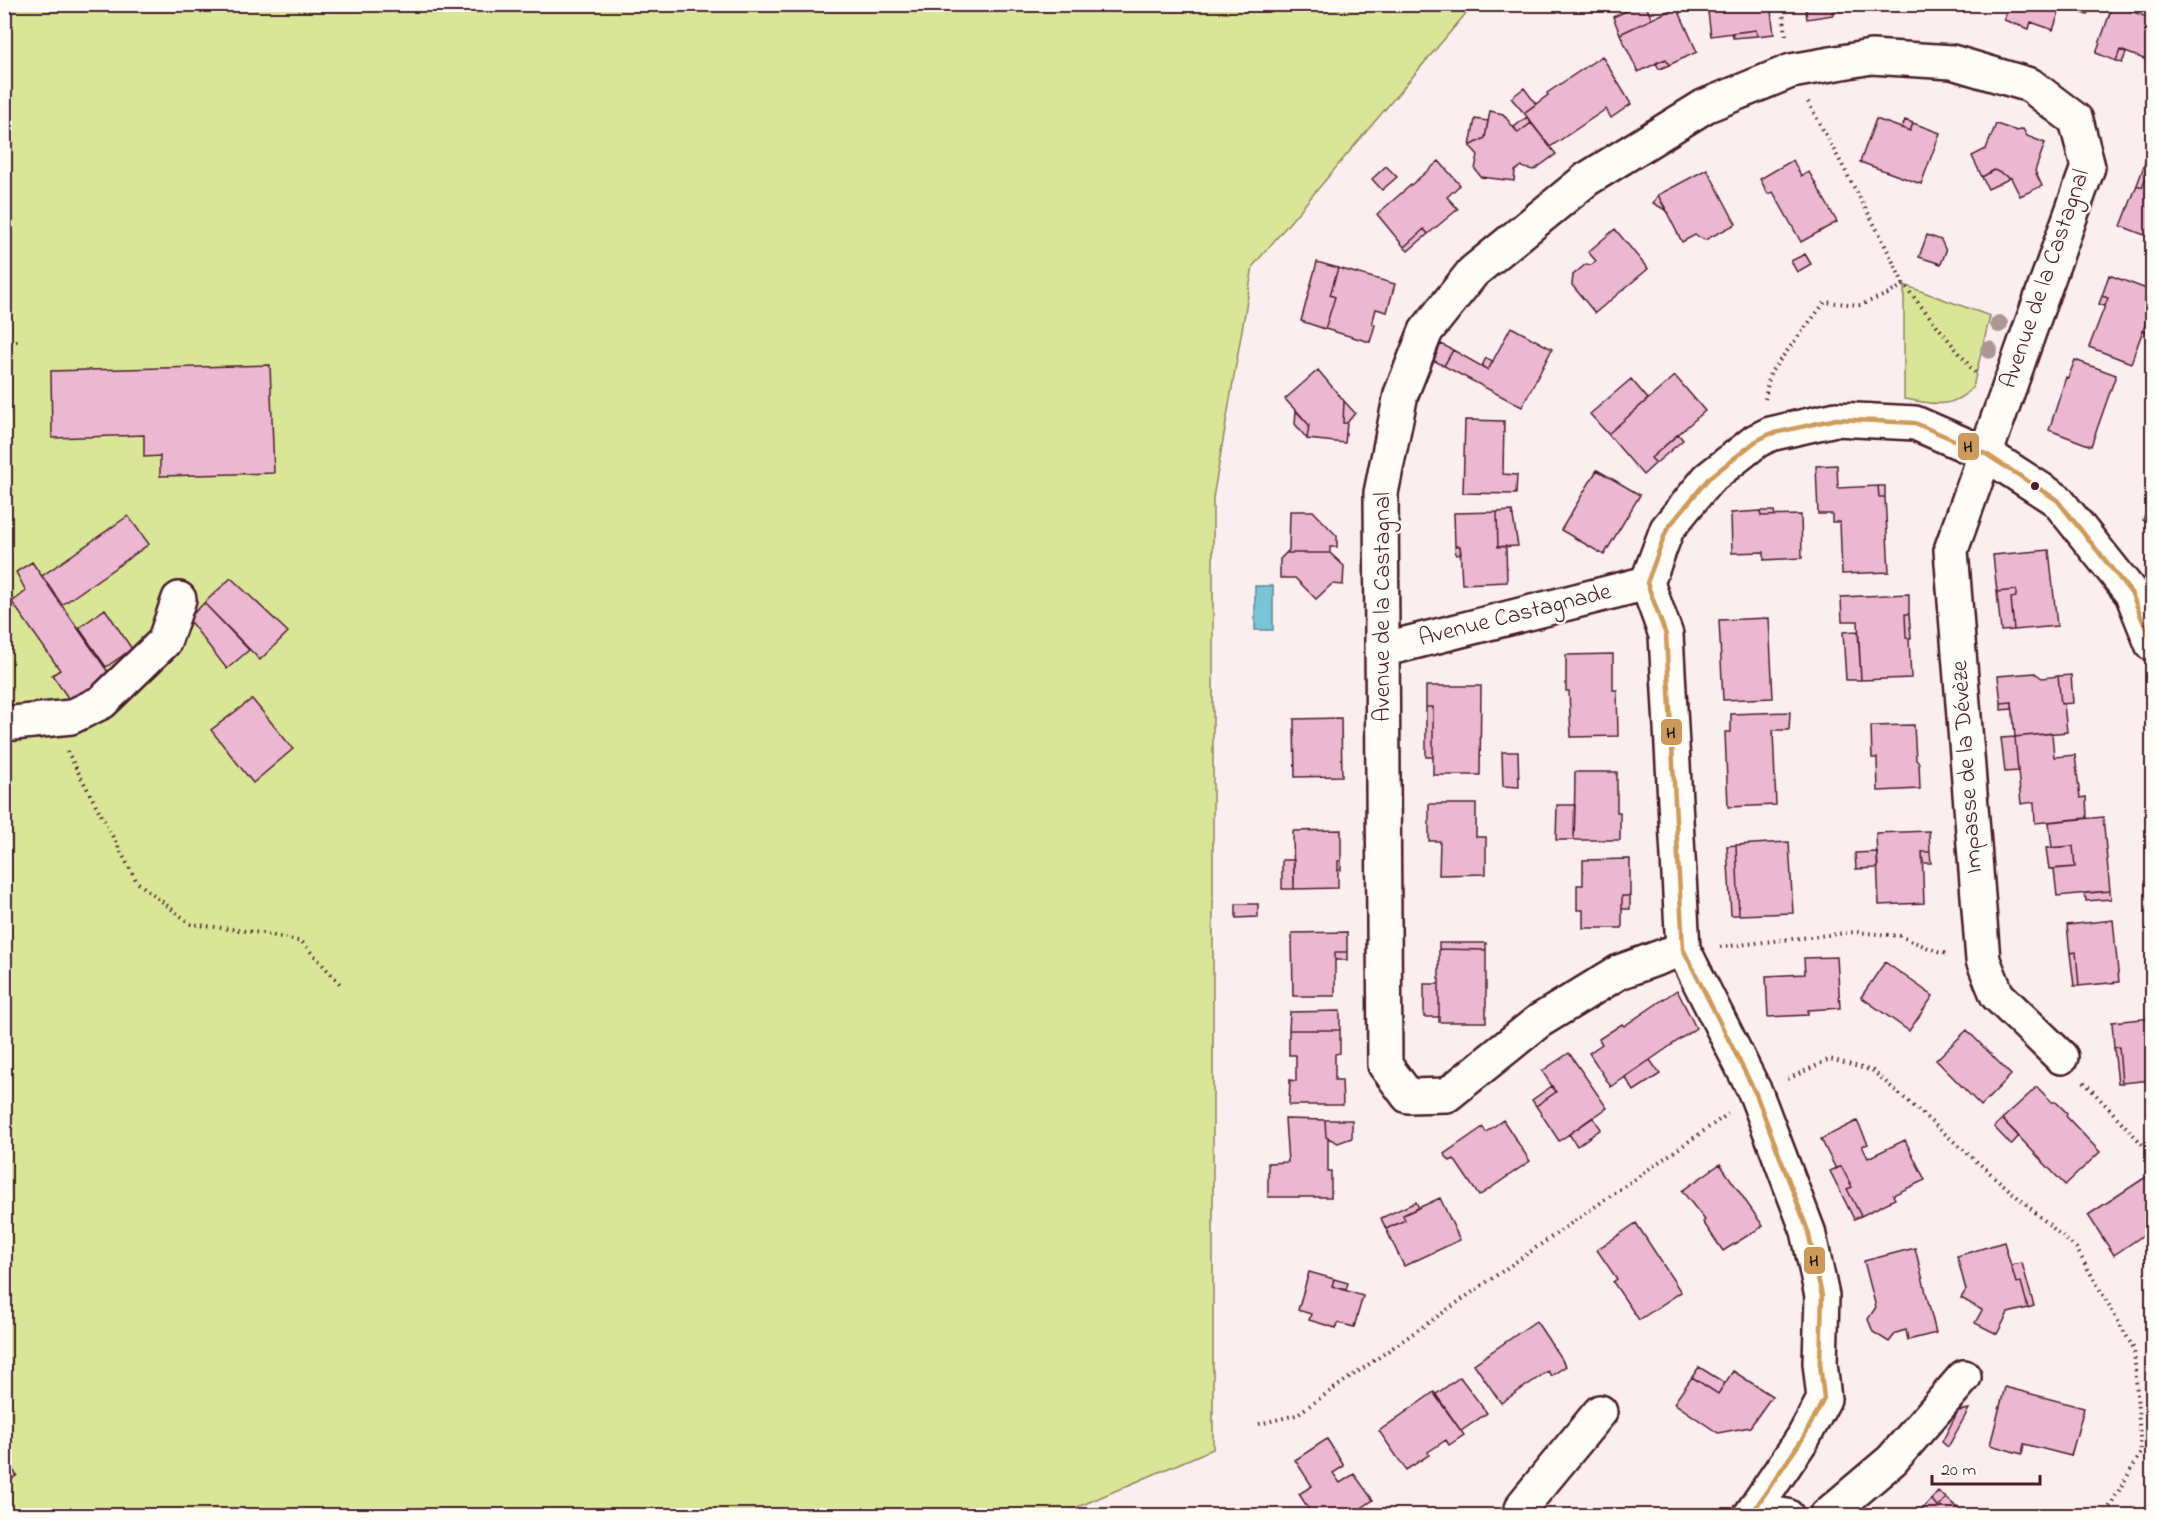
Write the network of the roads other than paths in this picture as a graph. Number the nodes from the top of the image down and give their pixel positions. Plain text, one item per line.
1 (1986, 454) junction
2 (1647, 583) junction
3 (179, 598) dead end
4 (2152, 644) edge
5 (1382, 650) junction
6 (4, 724) edge
7 (1683, 949) junction
8 (2061, 1058) road end
9 (1964, 1377) dead end
10 (1600, 1412) dead end
11 (1752, 1513) edge
12 (1518, 1515) edge
13 (1787, 1515) edge
14 (1826, 1515) edge

1 - 2 street
1 - 4 street
1 - 5 street, Avenue de la Castagnal
1 - 8 street, Impasse de la Dévèze
2 - 5 street, Avenue Castagnade
2 - 7 street
3 - 6 street
5 - 7 street, Avenue de la Castagnal
7 - 11 street
9 - 14 street
10 - 12 street
11 - 13 street

